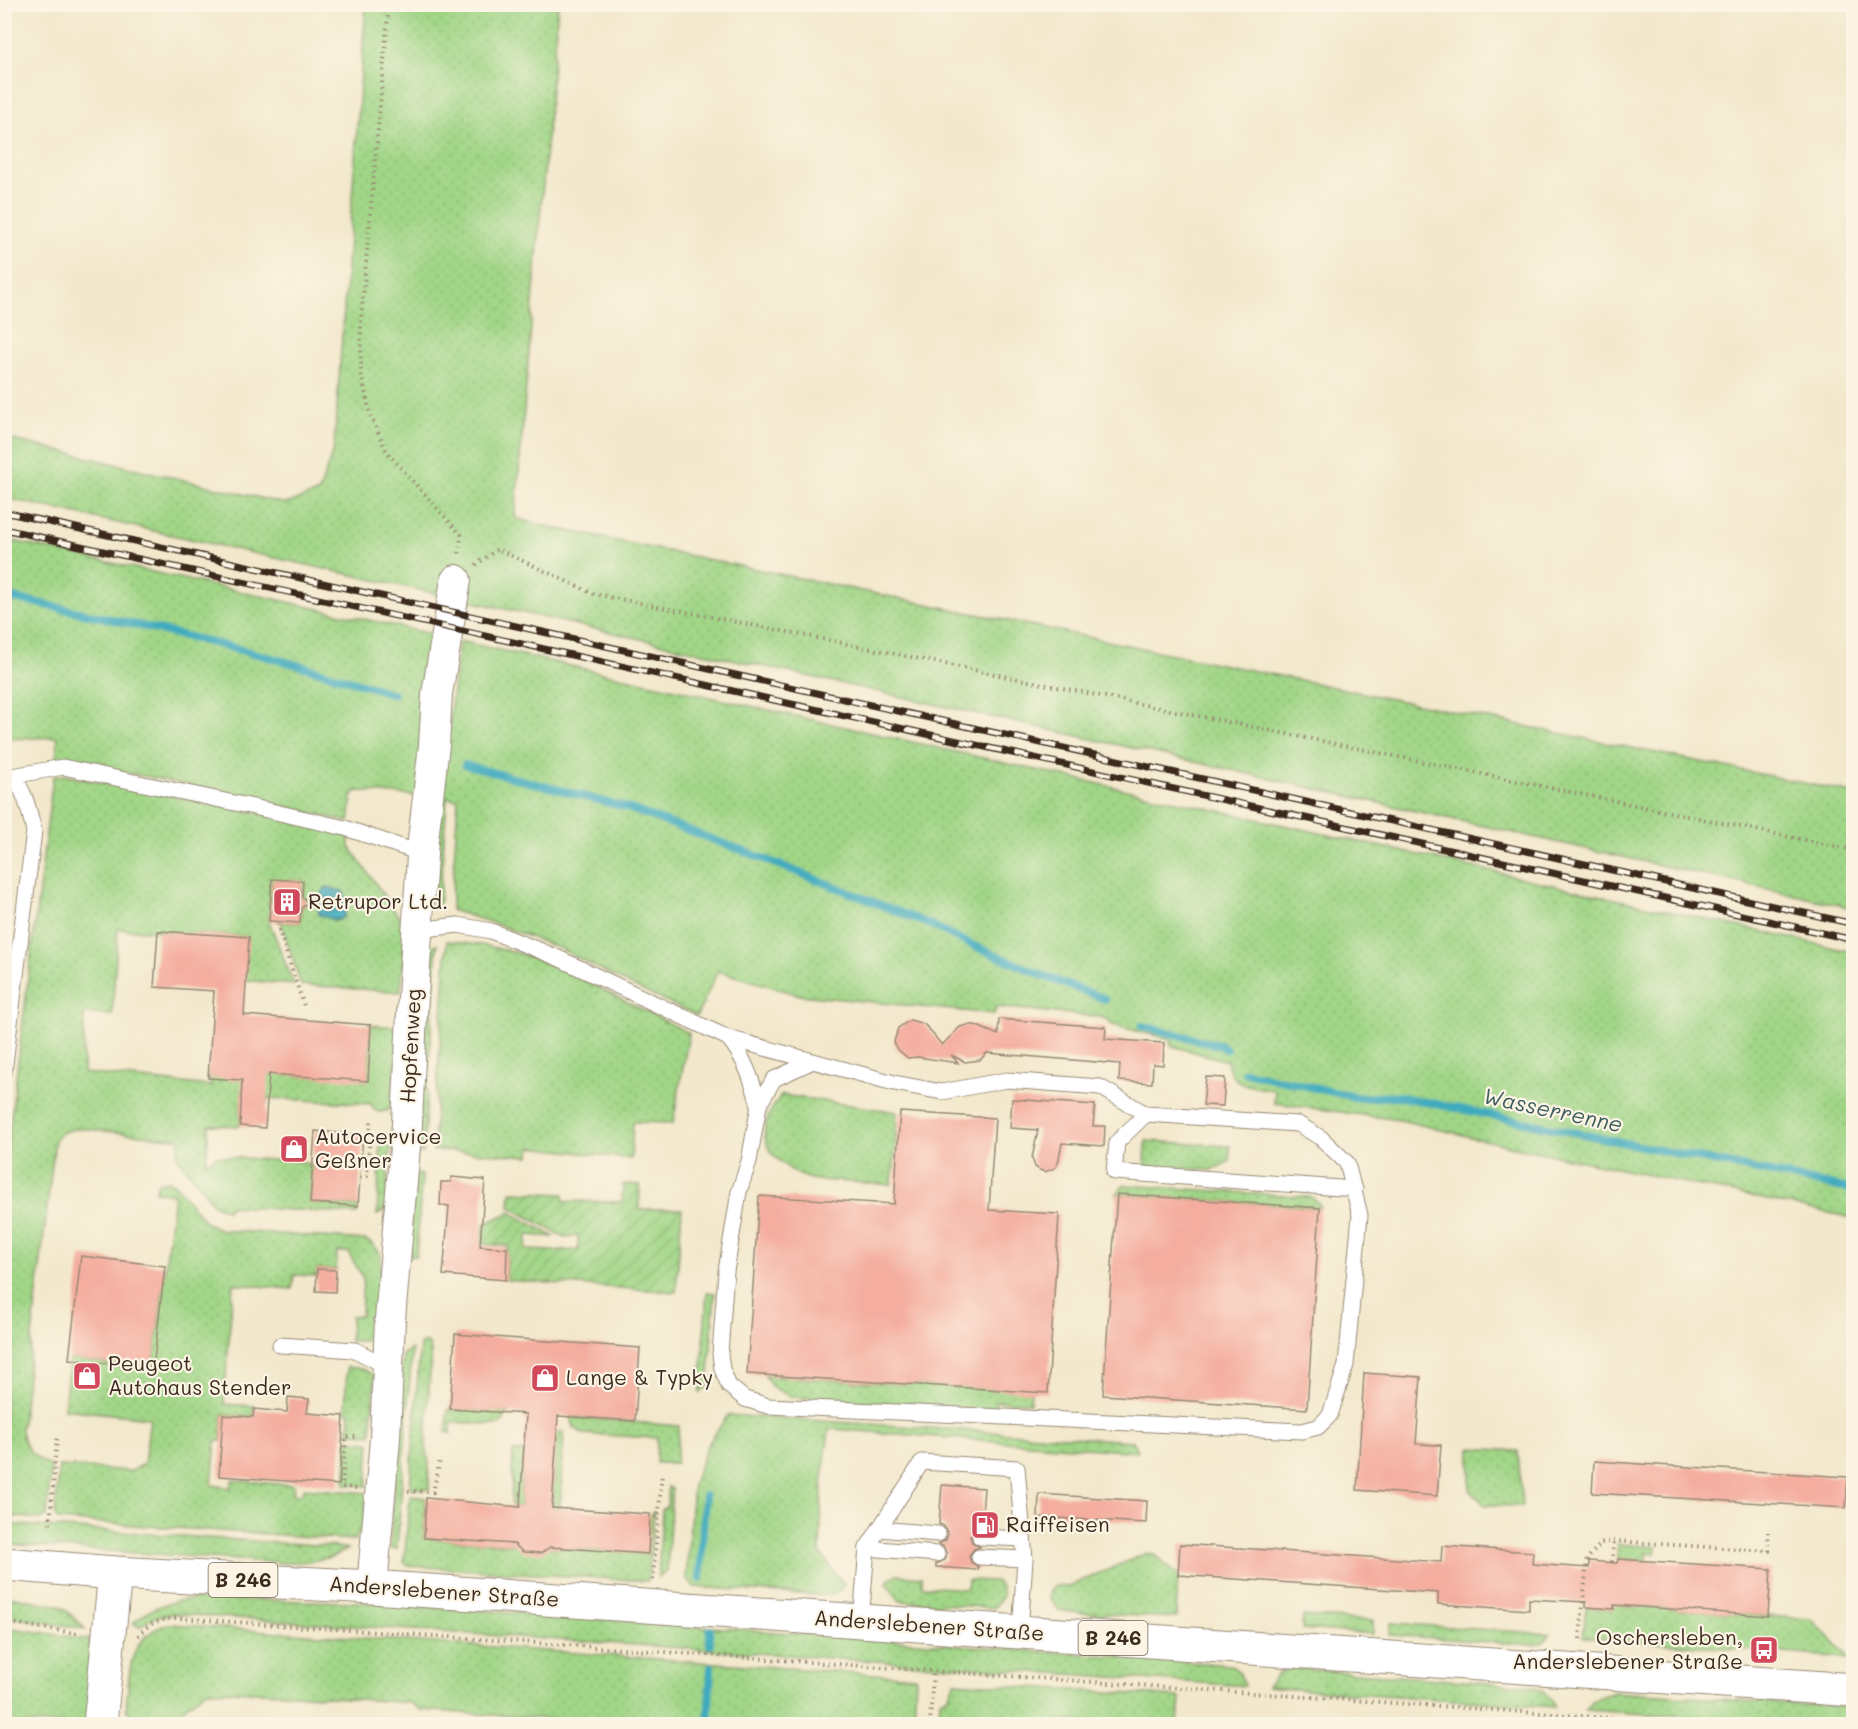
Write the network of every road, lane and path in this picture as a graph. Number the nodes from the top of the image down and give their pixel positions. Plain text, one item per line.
1 (389, 4) edge
2 (456, 580) junction
3 (8, 774) edge
4 (1854, 850) edge
5 (423, 854) junction
6 (277, 924) dead end
7 (418, 930) junction
8 (304, 1006) dead end
9 (728, 1038) junction
10 (813, 1061) junction
11 (4, 1071) edge
12 (759, 1105) junction
13 (1146, 1114) junction
14 (371, 1121) dead end
15 (360, 1177) dead end
16 (1355, 1189) junction
17 (280, 1345) dead end
18 (388, 1367) junction
19 (57, 1437) dead end
20 (440, 1460) dead end
21 (662, 1473) dead end
22 (404, 1491) dead end
23 (50, 1524) dead end
24 (879, 1529) junction
25 (1768, 1532) dead end
26 (938, 1534) dead end
27 (980, 1537) dead end
28 (1023, 1539) junction
29 (1614, 1541) junction
30 (867, 1548) junction
31 (937, 1554) dead end
32 (979, 1557) dead end
33 (1025, 1560) junction
34 (1611, 1562) dead end
35 (4, 1564) edge
36 (115, 1573) junction
37 (372, 1587) junction
38 (653, 1587) dead end
39 (861, 1621) junction
40 (4, 1622) edge
41 (1020, 1632) junction
42 (108, 1636) junction
43 (1580, 1639) dead end
44 (933, 1671) junction
45 (1854, 1690) edge
46 (100, 1725) edge
47 (930, 1725) edge
48 (1695, 1725) edge

1 - 2 path
2 - 4 path
2 - 5 street, Hopfenweg
3 - 5 lane
3 - 11 lane
5 - 7 street, Hopfenweg
6 - 8 path
7 - 9 lane
7 - 18 street, Hopfenweg
9 - 10 lane
9 - 12 lane
10 - 12 lane
10 - 13 lane
12 - 16 lane
13 - 16 lane
13 - 16 lane
14 - 15 path
17 - 18 lane
18 - 37 street, Hopfenweg
19 - 23 path
20 - 22 path
21 - 38 path
24 - 26 lane
24 - 28 lane
24 - 30 lane
25 - 29 path
27 - 28 lane
28 - 33 lane
29 - 34 path
29 - 43 path
30 - 31 lane
30 - 39 lane
32 - 33 lane
33 - 41 lane
35 - 36 main road, Anderslebener Straße / B 246
36 - 37 main road, Anderslebener Straße / B 246
36 - 42 main road
37 - 39 main road, Anderslebener Straße / B 246
39 - 41 main road, Anderslebener Straße / B 246
40 - 42 path
41 - 45 main road, Anderslebener Straße / B 246
42 - 44 path
42 - 46 main road
44 - 47 path
44 - 48 path

